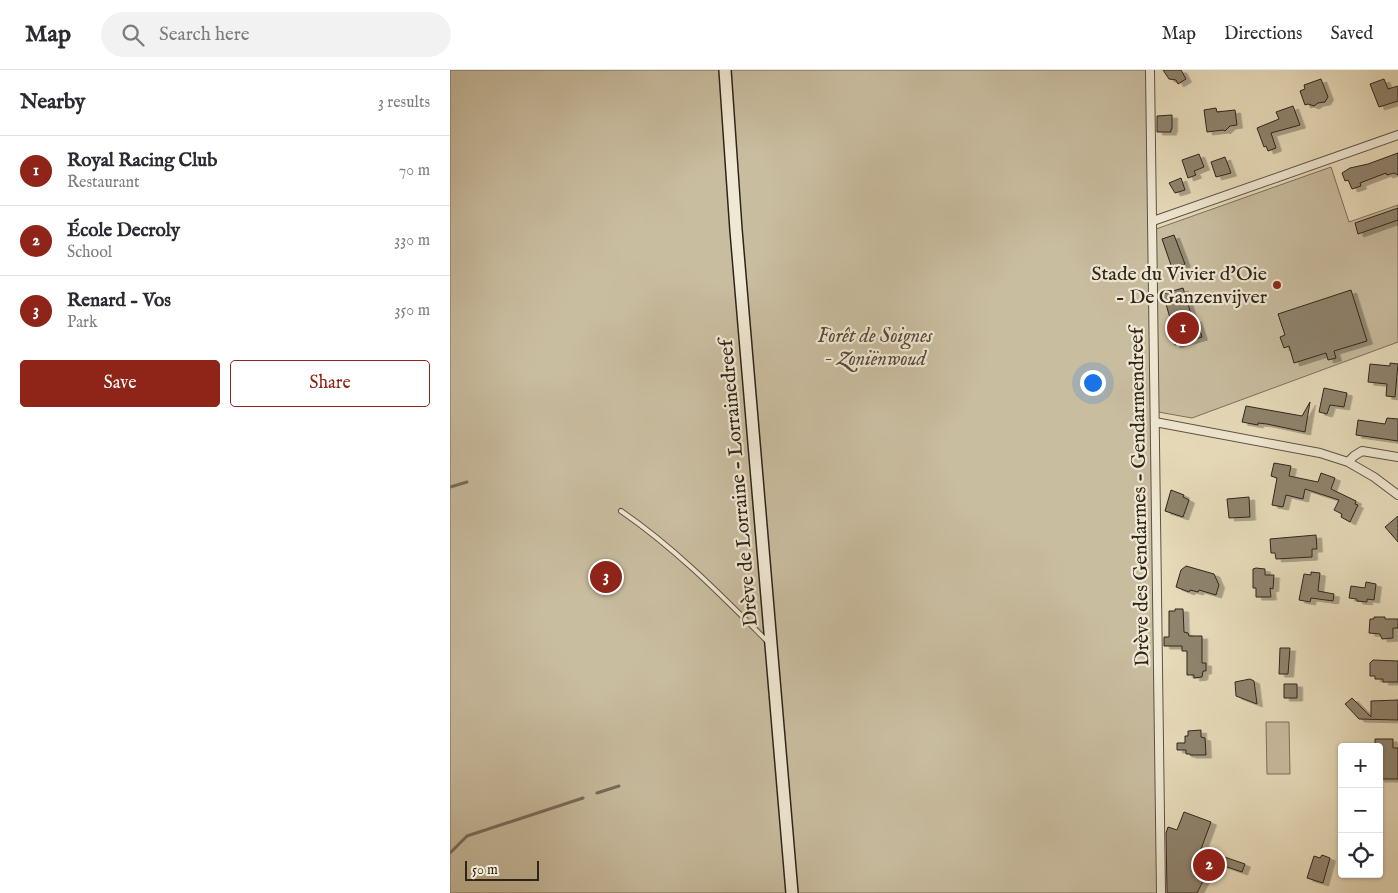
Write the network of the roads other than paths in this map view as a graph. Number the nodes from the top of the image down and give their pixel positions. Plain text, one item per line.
1 (725, 70) edge
2 (1150, 70) edge
3 (1398, 135) edge
4 (1153, 221) junction
5 (1155, 419) junction
6 (1398, 457) edge
7 (1348, 462) junction
8 (1398, 495) edge
9 (621, 511) dead end
10 (771, 644) junction
11 (792, 893) edge
12 (1161, 893) edge

1 - 10 main road, Drève de Lorraine - Lorrainedreef
2 - 4 street, Drève des Gendarmes - Gendarmendreef
3 - 4 street
4 - 5 street, Drève des Gendarmes - Gendarmendreef
5 - 7 street
5 - 12 street, Drève des Gendarmes - Gendarmendreef
6 - 7 street
7 - 8 street
9 - 10 lane
10 - 11 main road, Drève de Lorraine - Lorrainedreef

